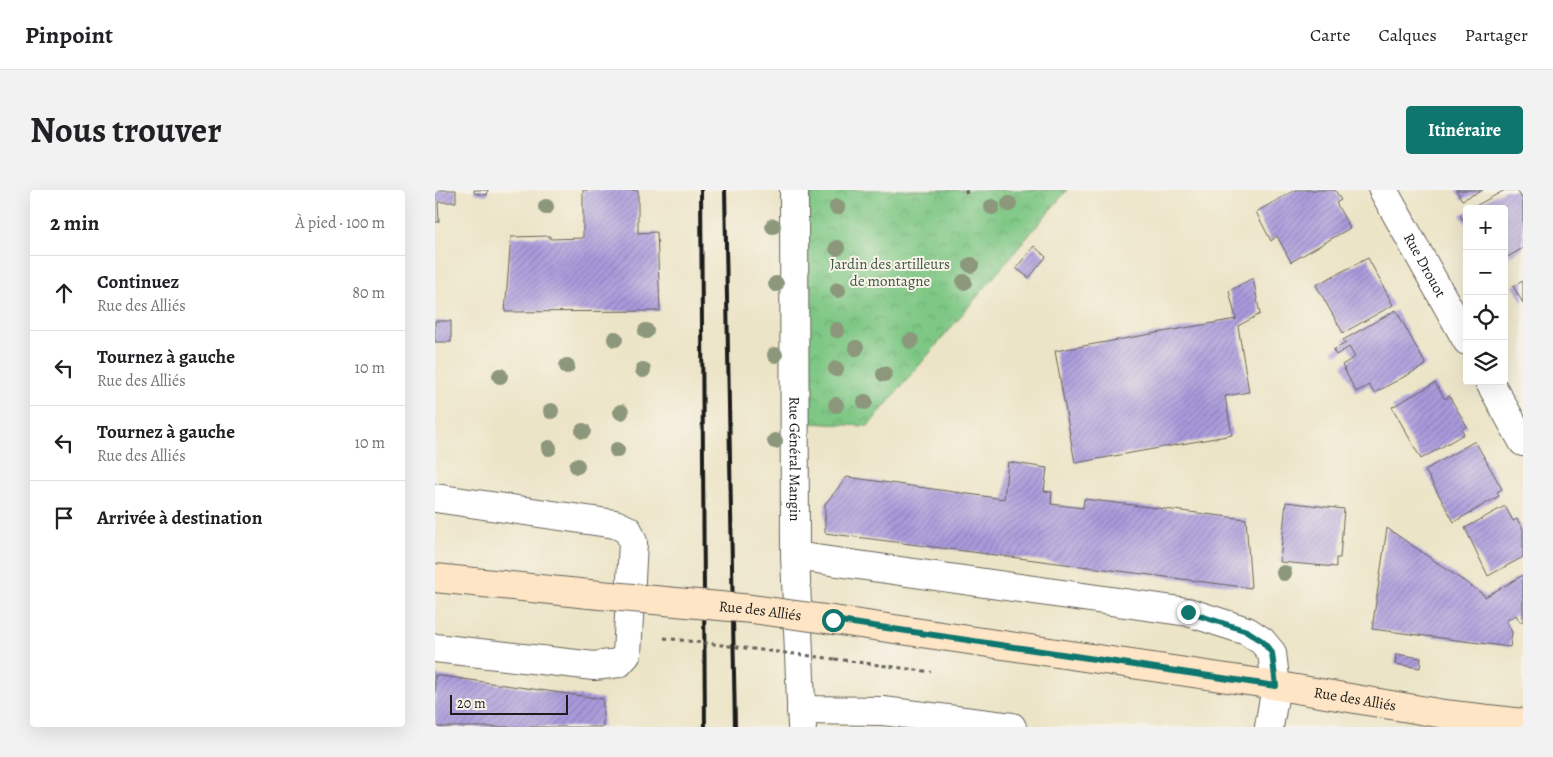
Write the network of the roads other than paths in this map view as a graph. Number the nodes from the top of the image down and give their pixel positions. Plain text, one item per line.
1 (794, 190) edge
2 (1383, 190) edge
3 (1466, 340) edge
4 (1491, 385) edge
5 (1523, 442) edge
6 (435, 498) edge
7 (795, 556) junction
8 (435, 578) edge
9 (435, 648) edge
10 (1276, 686) junction
11 (802, 718) edge
12 (1523, 723) edge
13 (1012, 727) edge
14 (1269, 727) edge

1 - 7 street, Rue Général Mangin
2 - 3 street, Rue Drouot
4 - 5 street
6 - 9 street
7 - 10 street
7 - 11 street, Rue Général Mangin
8 - 10 main road, Rue des Alliés, bridge
10 - 12 main road, Rue des Alliés
10 - 14 street
11 - 13 street

